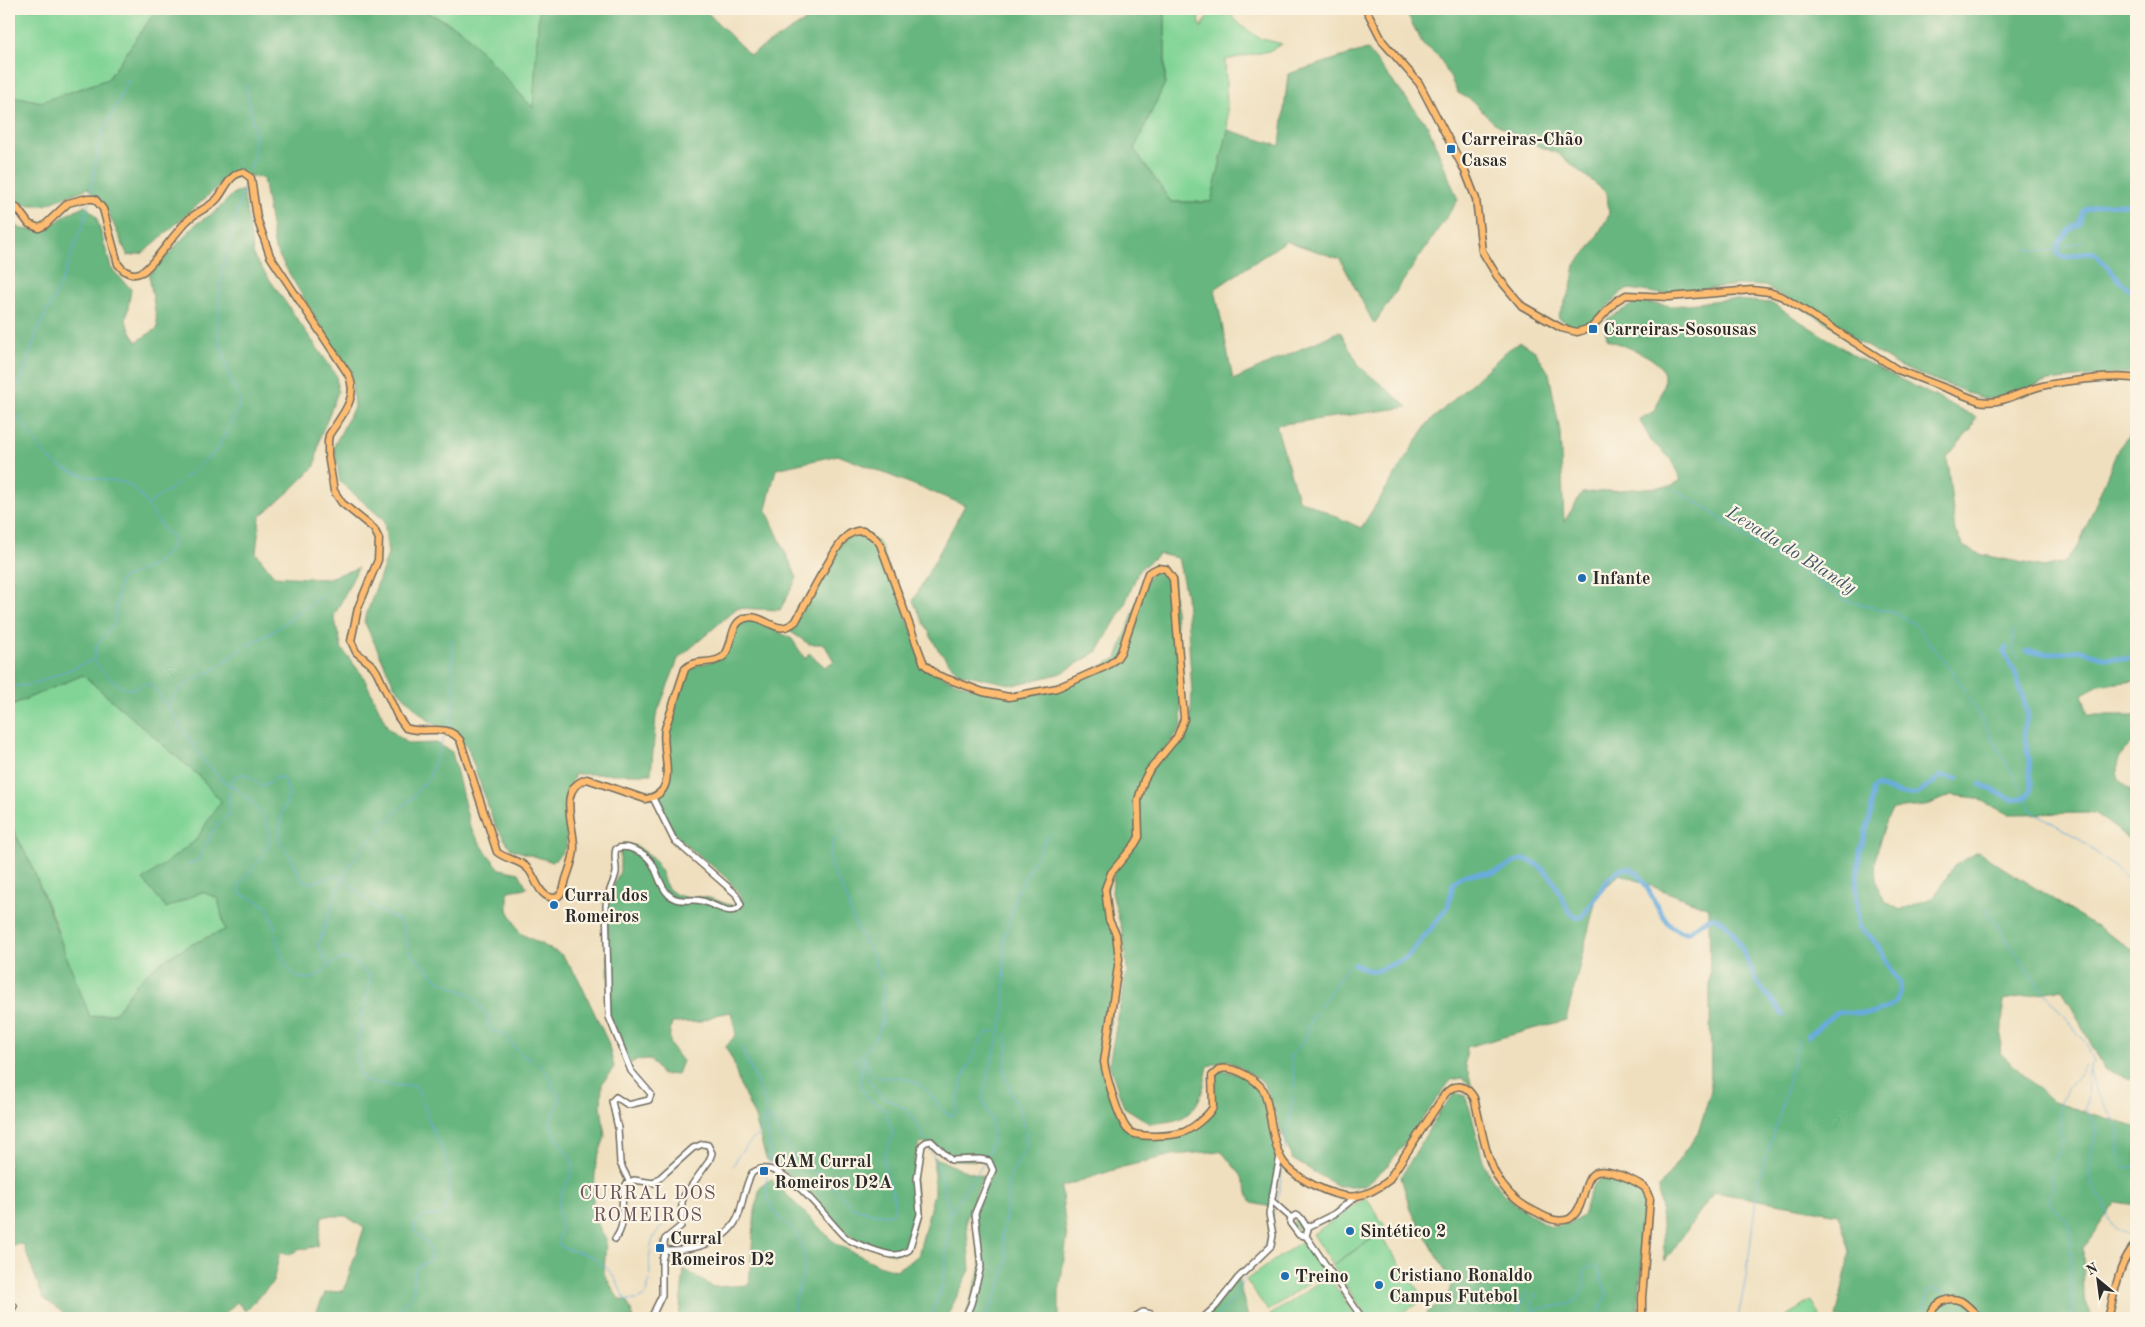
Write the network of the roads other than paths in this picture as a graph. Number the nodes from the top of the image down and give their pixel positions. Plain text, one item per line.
1 (1368, 9) edge
2 (9, 203) edge
3 (2136, 379) edge
4 (653, 798) junction
5 (1280, 1156) junction
6 (629, 1181) junction
7 (1357, 1196) junction
8 (1271, 1200) junction
9 (1291, 1218) junction
10 (1308, 1227) junction
11 (1306, 1236) junction
12 (614, 1239) dead end
13 (2136, 1244) edge
14 (665, 1250) junction
15 (14, 1306) dead end
16 (9, 1314) edge
17 (652, 1318) edge
18 (965, 1318) edge
19 (1133, 1318) edge
20 (1154, 1318) edge
21 (1203, 1318) edge
22 (1362, 1318) edge
23 (1642, 1318) edge
24 (1929, 1318) edge
25 (1980, 1318) edge
26 (2108, 1318) edge

1 - 3 main road
2 - 4 main road
4 - 5 main road
4 - 6 street
5 - 7 main road
5 - 8 street
6 - 12 street
6 - 14 street
7 - 10 street
7 - 23 main road
8 - 9 street
8 - 21 street
9 - 10 street
9 - 11 street
10 - 11 street
11 - 22 street
13 - 26 main road
14 - 17 street
14 - 18 street
15 - 16 street
19 - 20 street
24 - 25 main road

